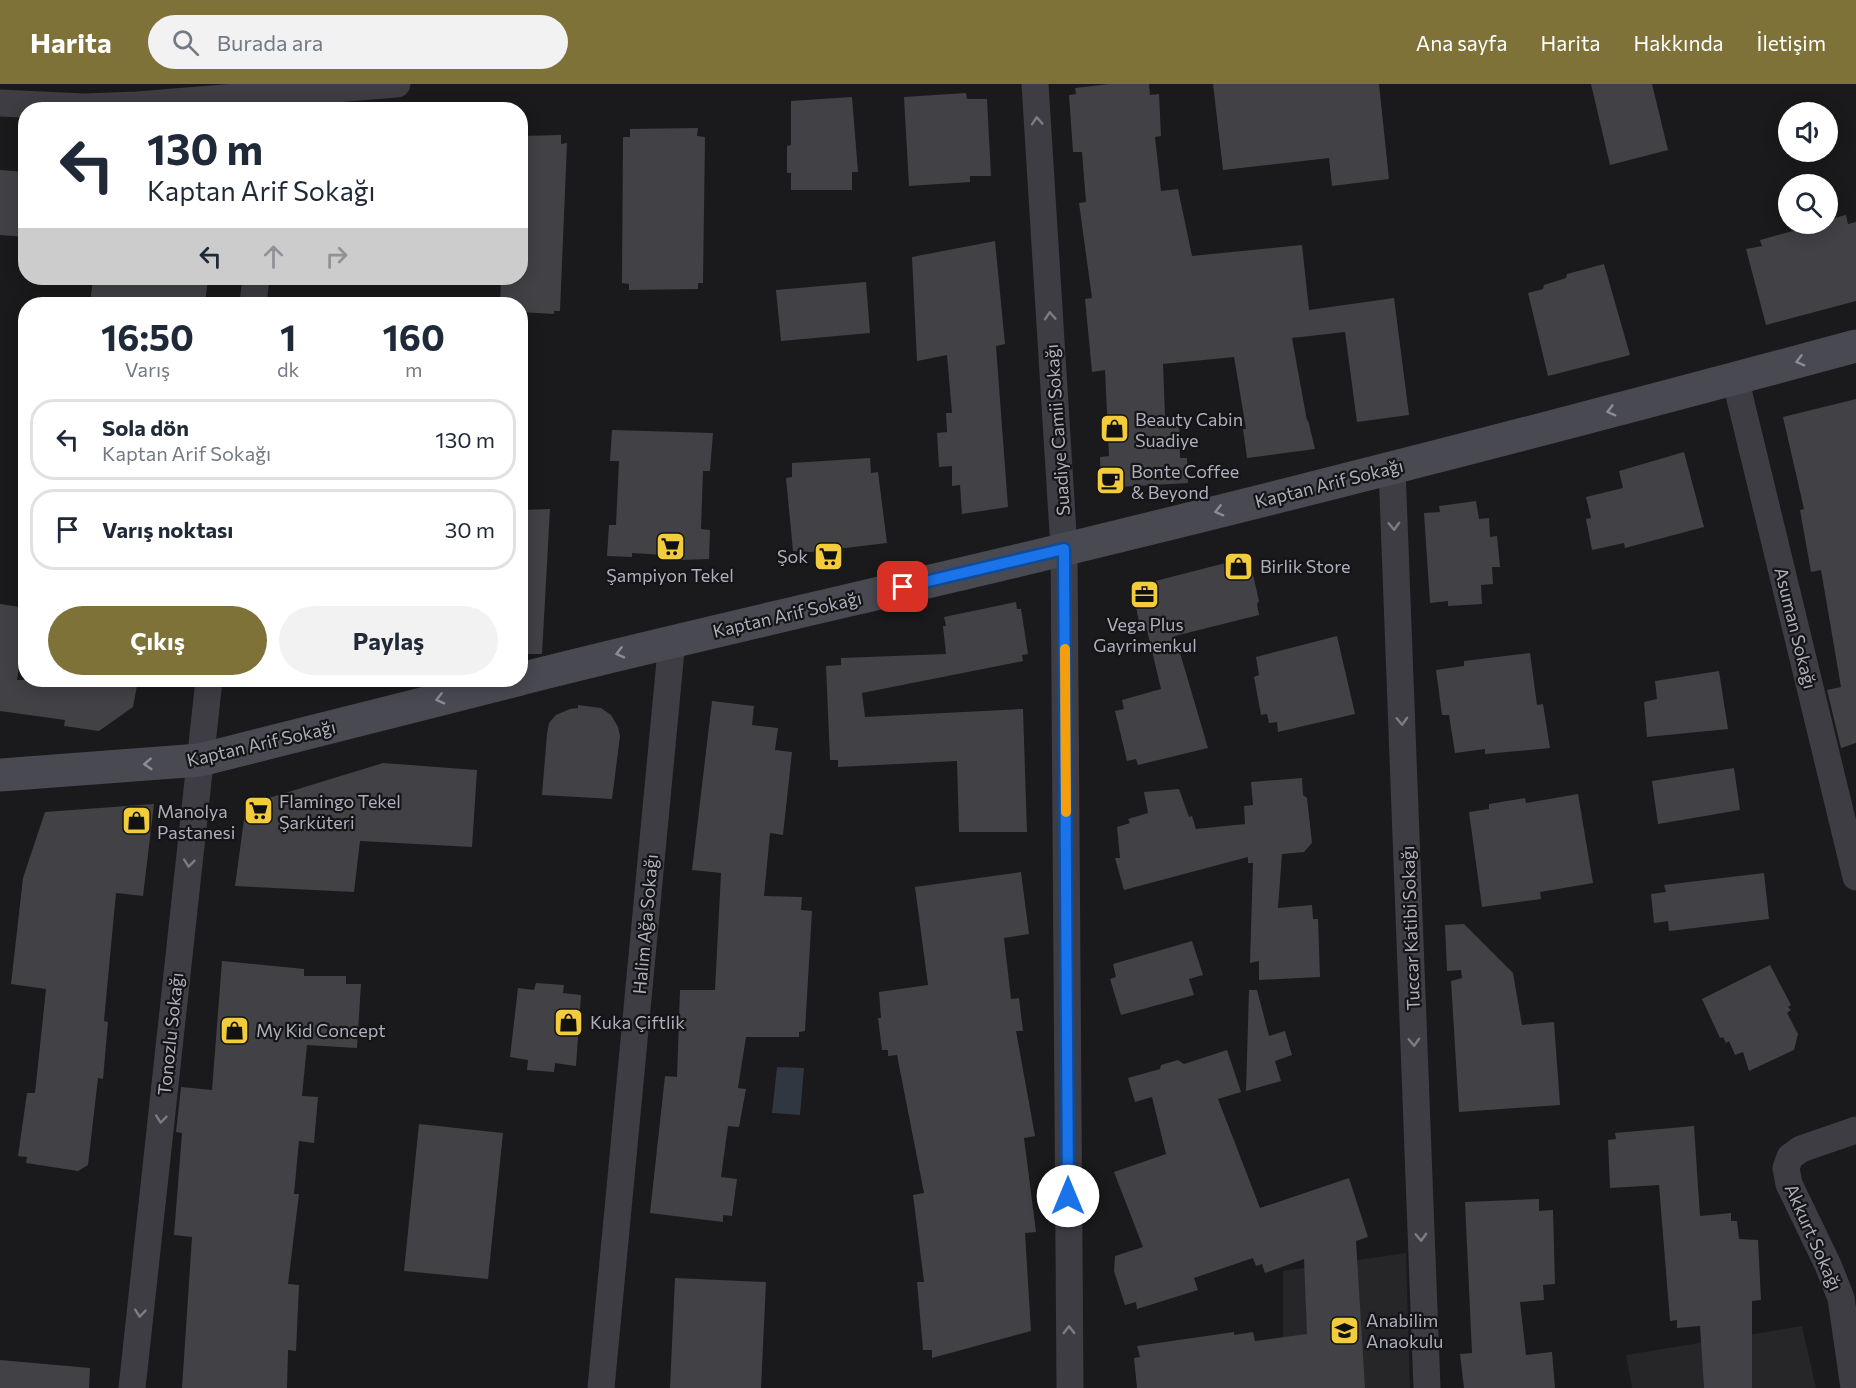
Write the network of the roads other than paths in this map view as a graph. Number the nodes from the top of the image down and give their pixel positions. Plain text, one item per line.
1 (397, 84) edge
2 (1035, 84) edge
3 (138, 94) edge
4 (105, 102) edge
5 (276, 102) edge
6 (0, 103) edge
7 (18, 104) edge
8 (1856, 346) edge
9 (1735, 378) junction
10 (1392, 468) junction
11 (1064, 549) junction
12 (672, 640) junction
13 (528, 677) edge
14 (208, 687) edge
15 (487, 687) edge
16 (200, 760) junction
17 (0, 775) edge
18 (1856, 877) edge
19 (1856, 1130) edge
20 (132, 1388) edge
21 (601, 1388) edge
22 (1070, 1388) edge
23 (1427, 1388) edge
24 (1854, 1388) edge

1 - 5 street
11 -> 2 street, Suadiye Camii Sokağı
3 - 4 street
3 - 5 street
6 - 7 street
8 -> 9 street, Kaptan Arif Sokağı
9 -> 10 street, Kaptan Arif Sokağı
9 - 18 street, Asuman Sokağı
10 -> 11 street, Kaptan Arif Sokağı
10 -> 23 street, Tuccar Katibi Sokağı
11 - 12 street, Kaptan Arif Sokağı
22 -> 11 street, Suadiye Camii Sokağı
12 -> 13 street, Kaptan Arif Sokağı
12 - 21 street, Halim Ağa Sokağı
14 - 16 street, Tonozlu Sokağı
15 -> 16 street, Kaptan Arif Sokağı
16 -> 17 street, Kaptan Arif Sokağı
16 -> 20 street, Tonozlu Sokağı
19 - 24 street, Akkurt Sokağı

